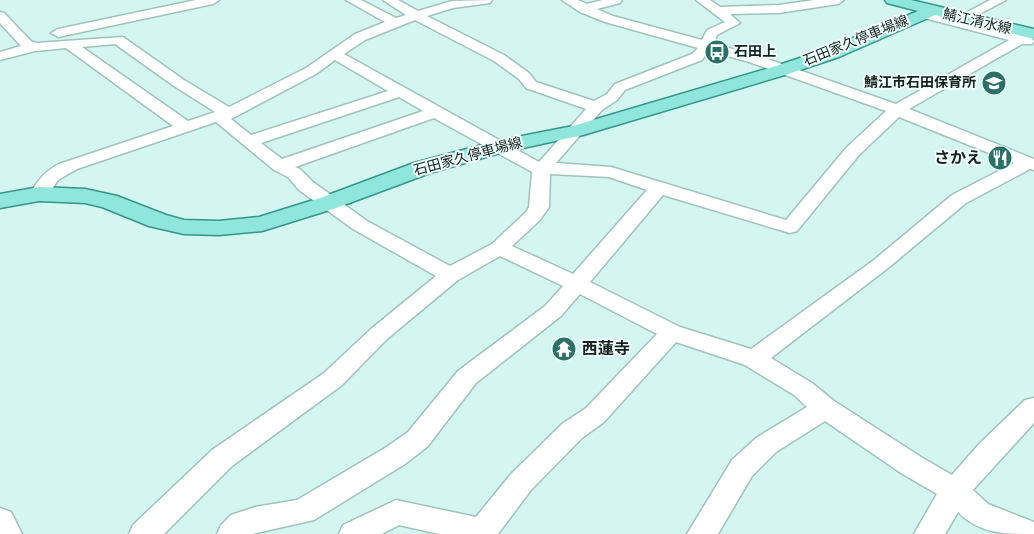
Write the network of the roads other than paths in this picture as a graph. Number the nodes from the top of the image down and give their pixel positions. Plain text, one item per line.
1 (213, 0) edge
2 (352, 0) edge
3 (389, 0) edge
4 (486, 0) edge
5 (568, 0) edge
6 (616, 0) edge
7 (702, 0) edge
8 (838, 0) edge
9 (892, 0) edge
10 (1000, 0) edge
11 (584, 9) junction
12 (718, 11) junction
13 (931, 12) junction
14 (970, 14) junction
15 (0, 16) edge
16 (415, 16) junction
17 (395, 22) junction
18 (1034, 28) edge
19 (1030, 39) edge
20 (29, 44) junction
21 (69, 44) junction
22 (706, 46) junction
23 (334, 54) junction
24 (0, 56) edge
25 (782, 70) junction
26 (400, 92) junction
27 (596, 107) junction
28 (897, 110) junction
29 (436, 112) junction
30 (228, 113) junction
31 (186, 128) junction
32 (576, 131) junction
33 (249, 141) junction
34 (498, 148) junction
35 (1031, 164) edge
36 (280, 166) junction
37 (542, 169) junction
38 (659, 188) junction
39 (39, 194) junction
40 (0, 201) edge
41 (328, 203) junction
42 (499, 248) junction
43 (450, 275) junction
44 (576, 283) junction
45 (672, 332) junction
46 (754, 359) junction
47 (1034, 406) edge
48 (825, 408) junction
49 (956, 491) junction
50 (0, 521) edge
51 (7, 534) edge
52 (144, 534) edge
53 (232, 534) edge
54 (354, 534) edge
55 (702, 534) edge
56 (929, 534) edge
57 (1030, 534) edge

1 - 20 street
2 - 17 street
3 - 16 street
4 - 16 street
5 - 11 street
6 - 11 street
7 - 12 street
8 - 12 street
9 - 13 main road, 鯖江清水線
10 - 14 street
11 - 22 street
12 - 22 street
13 - 14 street
13 - 19 main road, 鯖江清水線
13 - 25 main road, 石田家久停車場線
14 - 18 street
15 - 20 street
16 - 17 street
16 - 27 street
17 - 23 street
19 - 28 street
20 - 21 street
20 - 24 street
21 - 30 street
21 - 31 street
22 - 25 street
22 - 27 street
23 - 26 street
23 - 30 street
25 - 28 street
25 - 32 main road, 石田家久停車場線
26 - 29 street
26 - 33 street
27 - 32 street
28 - 35 street
28 - 38 street
29 - 34 street
29 - 36 street
30 - 31 street
30 - 33 street
31 - 39 street
32 - 34 main road, 石田家久停車場線
32 - 37 street
33 - 36 street
34 - 37 street
34 - 41 main road, 石田家久停車場線
35 - 46 street
36 - 41 street
37 - 38 street
37 - 42 street
38 - 44 street
39 - 40 main road, 石田家久停車場線
39 - 41 main road, 石田家久停車場線
41 - 43 street
42 - 43 street
42 - 44 street
43 - 52 street
44 - 45 street
44 - 53 street
45 - 46 street
45 - 54 street
46 - 48 street
47 - 49 street
48 - 49 street
48 - 55 street
49 - 56 street
49 - 57 street
50 - 51 street

